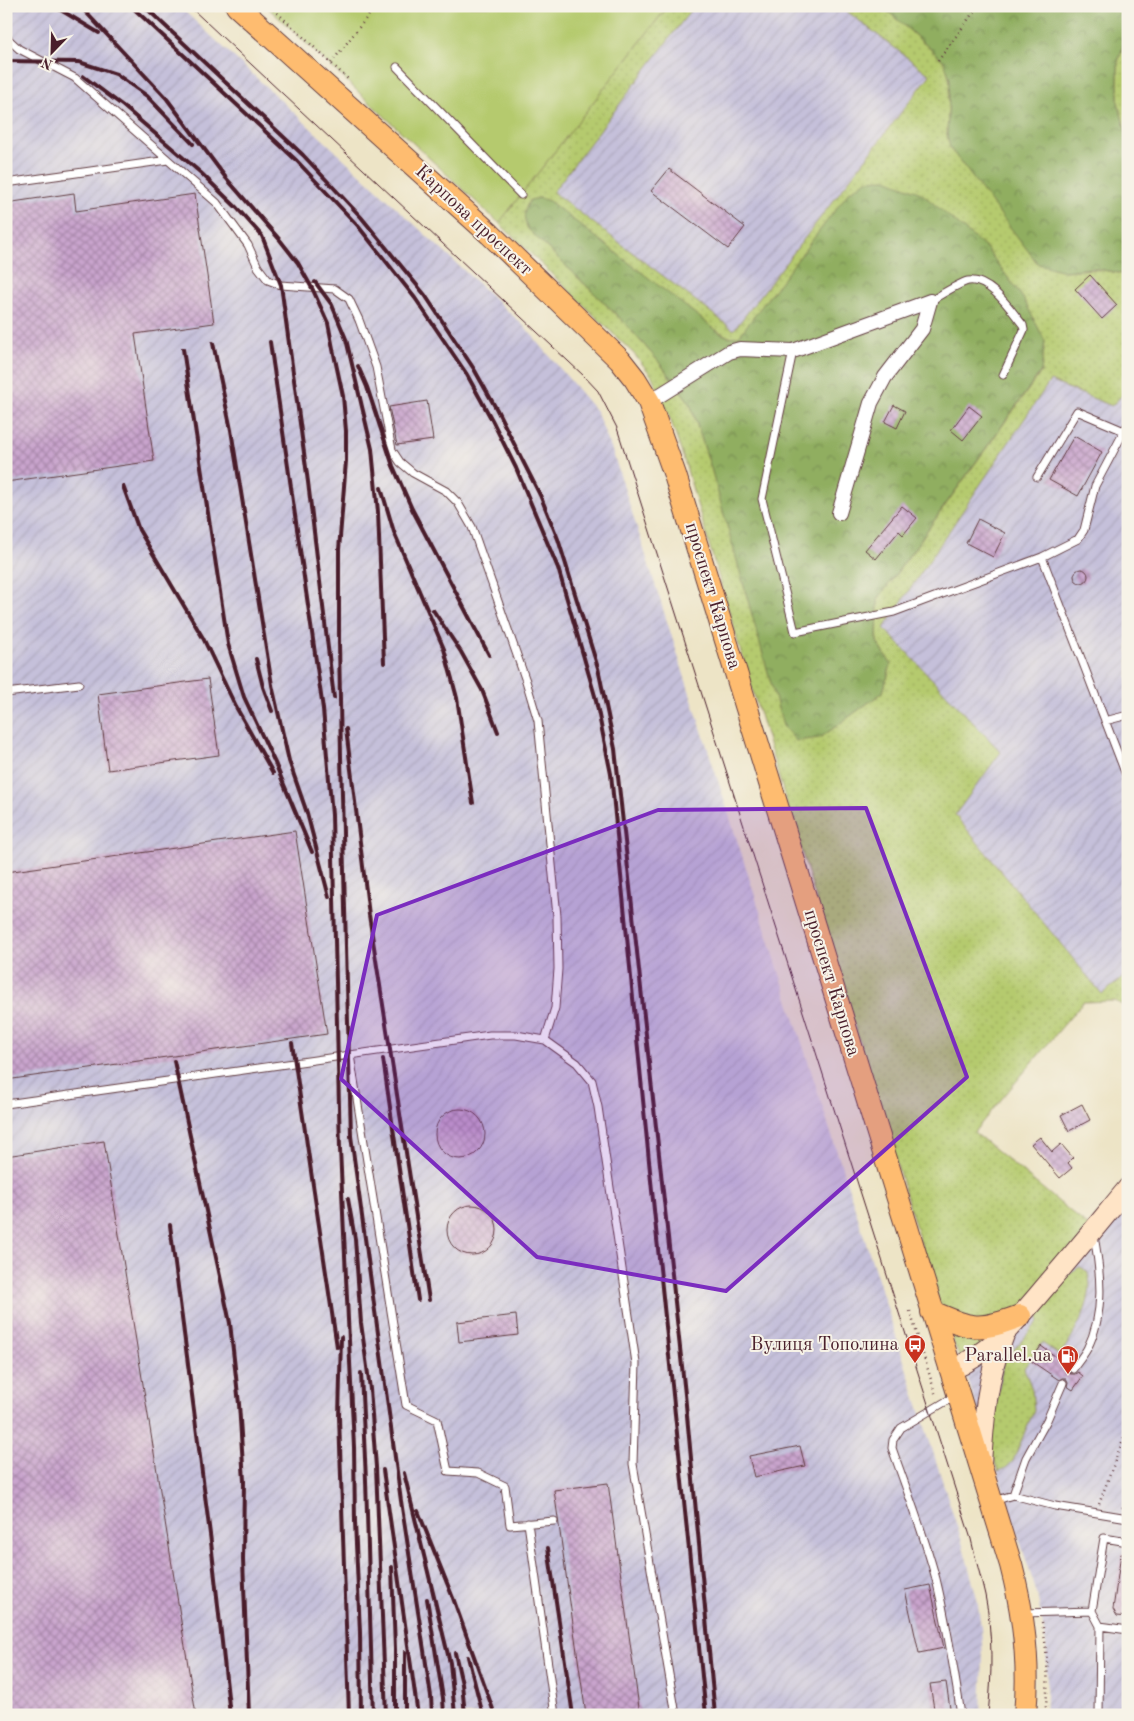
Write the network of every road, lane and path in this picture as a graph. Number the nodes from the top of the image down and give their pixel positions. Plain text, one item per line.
1 (376, 6) edge
2 (978, 6) edge
3 (247, 12) edge
4 (6, 37) edge
5 (938, 61) dead end
6 (331, 64) dead end
7 (397, 67) dead end
8 (168, 160) junction
9 (6, 183) edge
10 (521, 195) dead end
11 (930, 301) junction
12 (793, 351) junction
13 (1003, 375) dead end
14 (649, 402) junction
15 (1128, 424) edge
16 (1124, 431) junction
17 (671, 464) joint
18 (1037, 477) dead end
19 (839, 513) dead end
20 (1042, 557) junction
21 (79, 684) dead end
22 (6, 693) edge
23 (1128, 716) edge
24 (1105, 721) junction
25 (1128, 780) edge
26 (545, 1040) junction
27 (350, 1055) junction
28 (6, 1104) edge
29 (1128, 1188) edge
30 (1093, 1230) junction
31 (921, 1311) junction
32 (1020, 1316) junction
33 (1005, 1333) junction
34 (1074, 1369) dead end
35 (951, 1370) junction
36 (1063, 1383) dead end
37 (958, 1394) junction
38 (939, 1406) junction
39 (1128, 1426) edge
40 (980, 1466) junction
41 (1002, 1499) junction
42 (1096, 1513) junction
43 (1128, 1518) edge
44 (554, 1521) dead end
45 (528, 1523) junction
46 (1128, 1542) edge
47 (1092, 1611) junction
48 (1023, 1613) junction
49 (1100, 1626) junction
50 (1128, 1630) edge
51 (555, 1715) edge
52 (676, 1715) edge
53 (960, 1715) edge
54 (1025, 1715) edge
55 (1099, 1715) edge

1 - 6 path
2 - 5 path
3 - 14 main road, Карпова проспект
4 - 8 lane
7 - 10 lane
8 - 9 lane
8 - 26 lane
11 - 12 street
11 - 13 lane
11 - 19 street
12 - 14 street
12 - 20 lane
14 - 17 main road, Карпова проспект
15 - 16 lane
16 - 18 lane
16 - 20 lane
17 - 31 main road, проспект Карпова
20 - 24 lane
21 - 22 lane
23 - 24 lane
24 - 25 lane
26 - 27 lane
26 - 52 lane
27 - 28 lane
27 - 45 lane
29 - 30 main road
30 - 32 main road
30 - 34 lane
31 - 32 main road
31 - 35 main road, проспект Карпова
31 - 38 path
32 - 33 main road
33 - 35 main road
33 - 40 main road
35 - 37 main road, проспект Карпова
36 - 41 lane
37 - 38 lane
37 - 40 main road, проспект Карпова
38 - 53 lane
39 - 42 path
40 - 41 main road, проспект Карпова
41 - 42 lane
41 - 48 main road
42 - 43 lane
44 - 45 lane
45 - 51 lane
46 - 47 lane
47 - 48 lane
47 - 49 lane
48 - 54 main road
49 - 50 lane
49 - 55 lane

